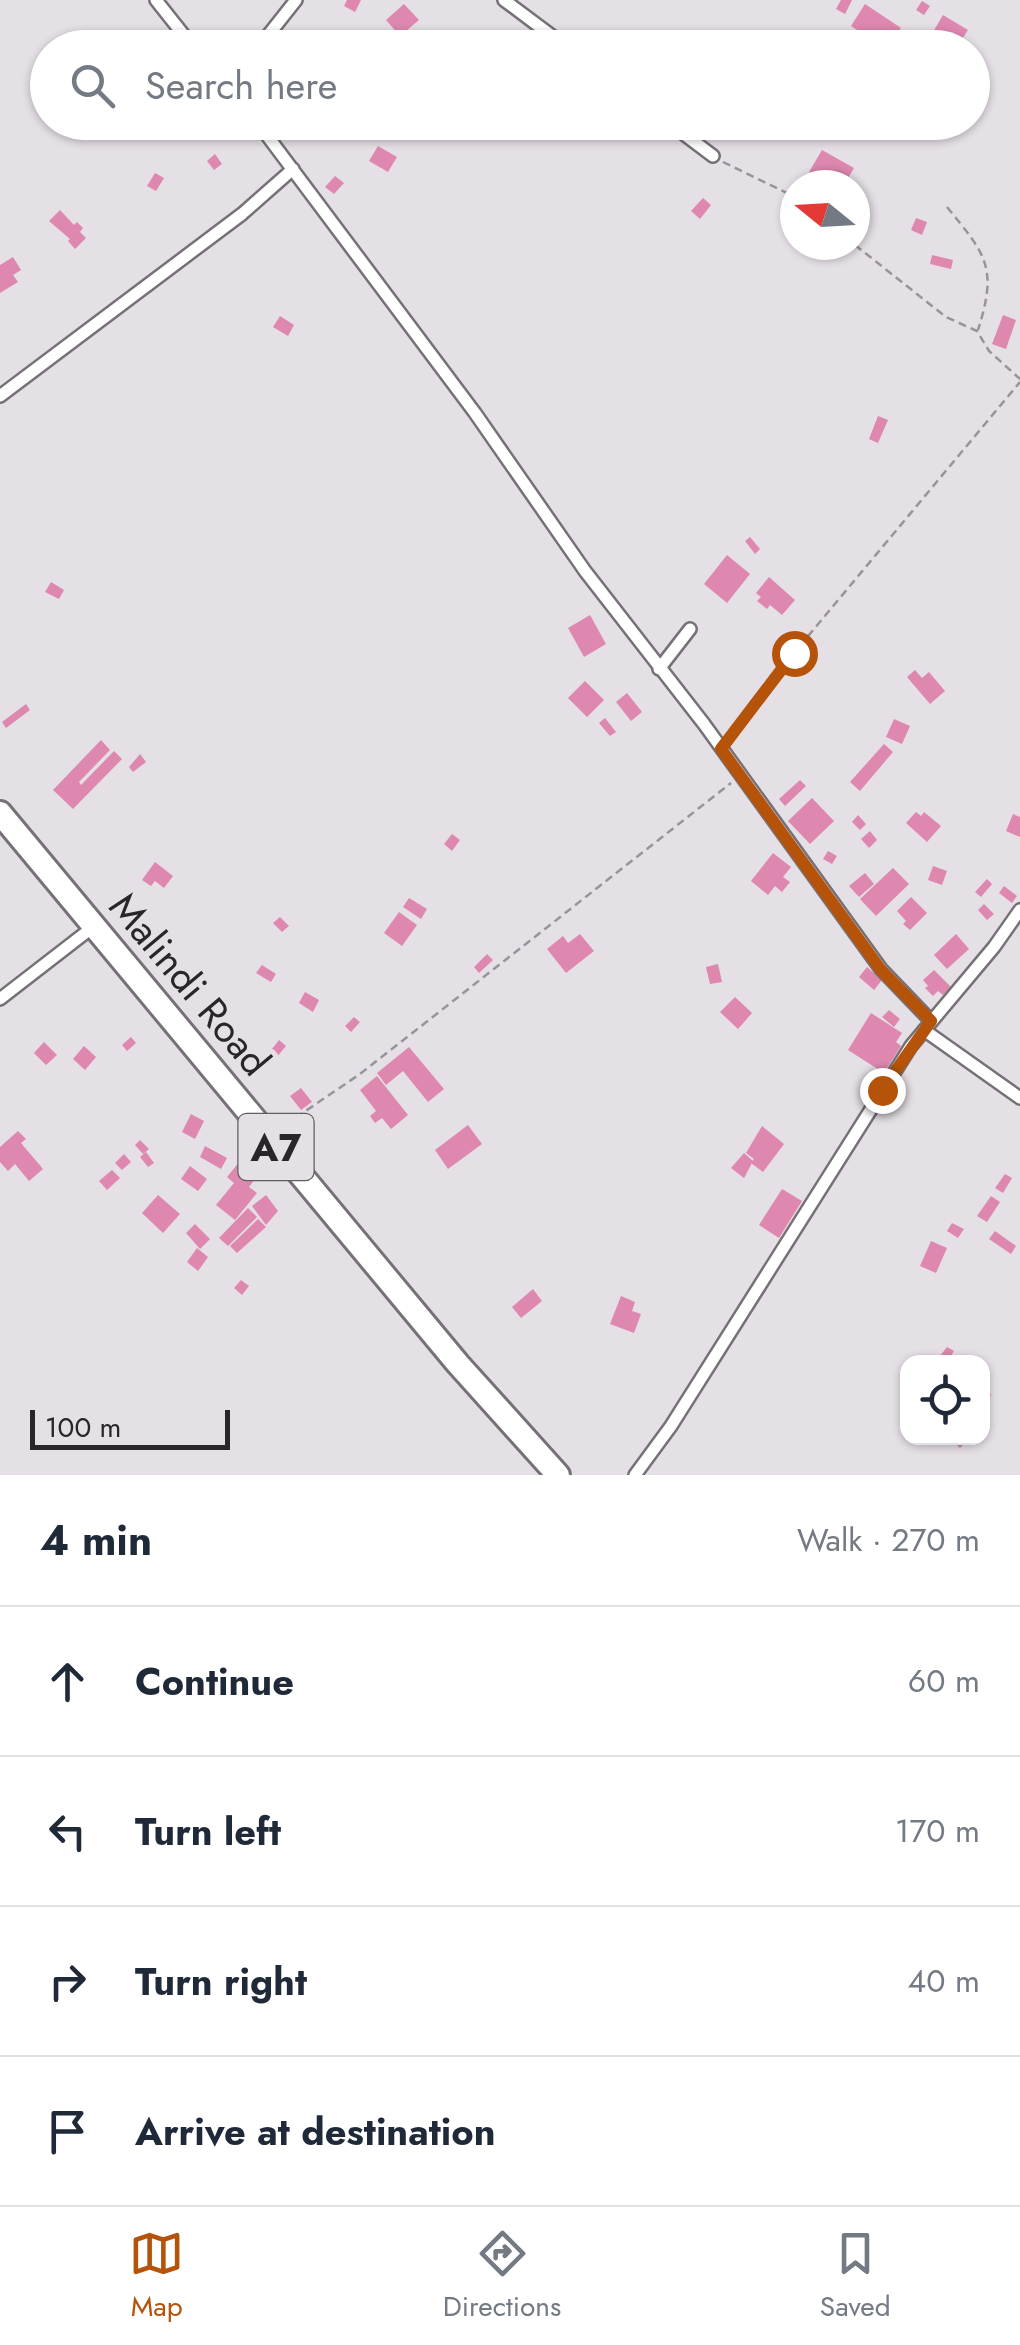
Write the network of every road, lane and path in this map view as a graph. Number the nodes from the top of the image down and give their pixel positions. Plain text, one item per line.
1 (156, 0) edge
2 (296, 0) edge
3 (504, 0) edge
4 (180, 30) edge
5 (272, 30) edge
6 (544, 30) edge
7 (270, 140) edge
8 (692, 140) edge
9 (713, 156) joint
10 (292, 169) junction
11 (780, 190) edge
12 (947, 207) dead end
13 (870, 256) edge
14 (977, 332) junction
15 (1020, 381) edge
16 (0, 396) edge
17 (690, 628) dead end
18 (659, 669) junction
19 (721, 749) junction
20 (740, 776) junction
21 (0, 813) edge
22 (1020, 910) edge
23 (93, 927) junction
24 (0, 999) edge
25 (927, 1025) junction
26 (1020, 1098) edge
27 (268, 1138) junction
28 (558, 1475) edge
29 (636, 1475) edge

1 - 4 street
2 - 5 street
3 - 6 street
7 - 10 street
8 - 9 street
9 - 11 path
10 - 16 street
10 - 18 street
12 - 14 path
13 - 14 path
14 - 15 path
15 - 19 path
17 - 18 street
18 - 19 street
19 - 20 street
20 - 25 street
20 - 27 path
21 - 23 highway, Malindi Road / A7
22 - 25 street
23 - 24 street
23 - 27 highway, Malindi Road / A7
25 - 26 street
25 - 29 street
27 - 28 highway, Malindi Road / A7

